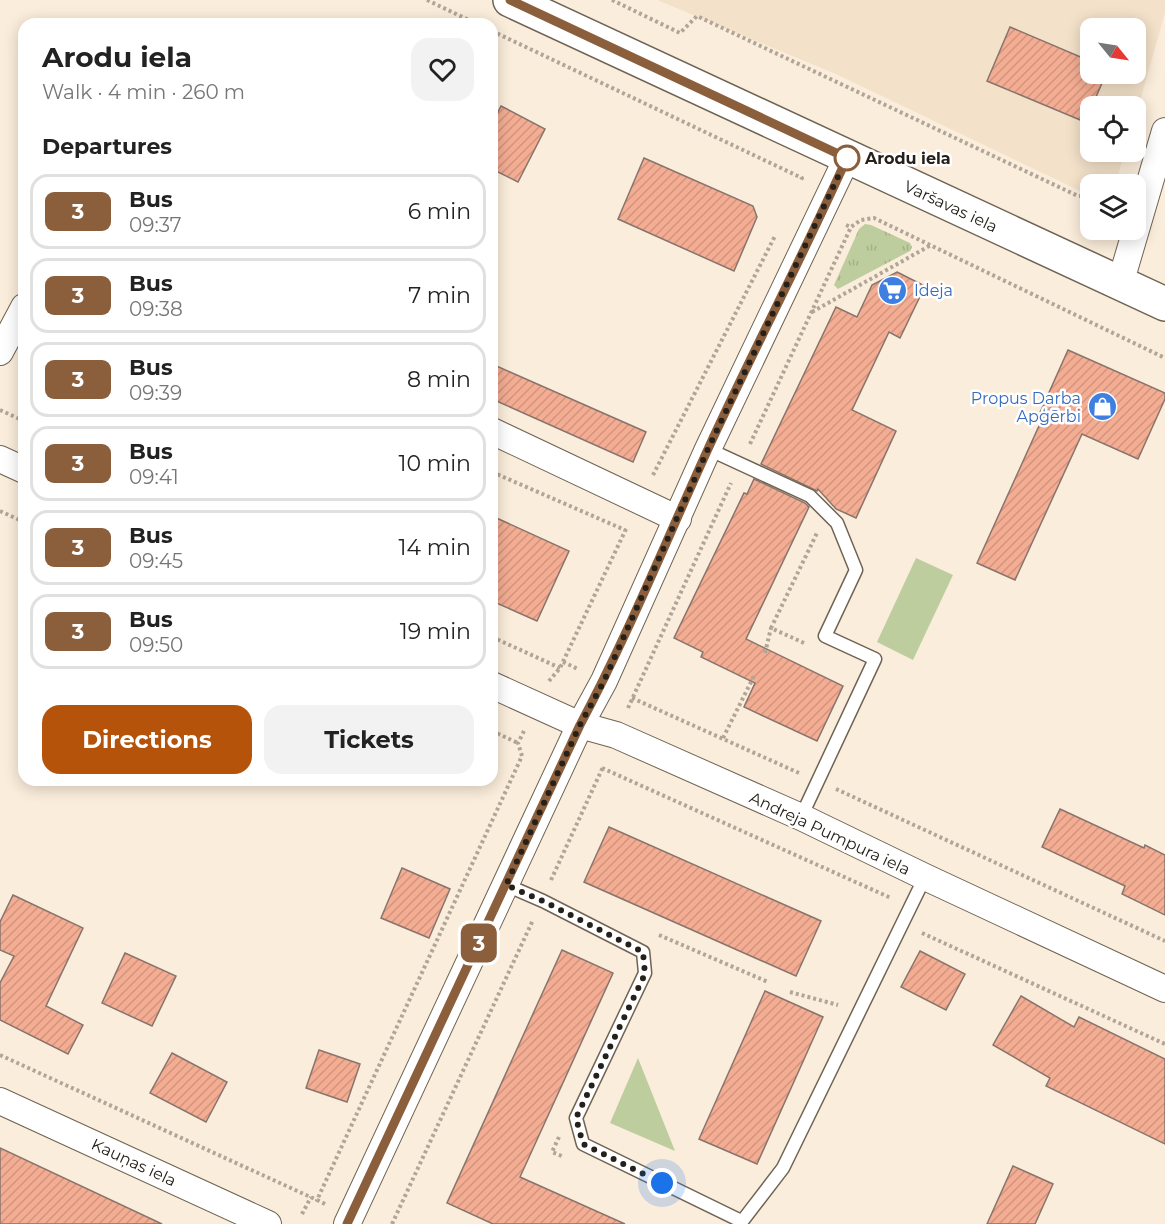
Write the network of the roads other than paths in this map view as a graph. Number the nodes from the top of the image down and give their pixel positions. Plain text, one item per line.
1 (510, 0) edge
2 (1165, 131) edge
3 (847, 158) junction
4 (1120, 284) junction
5 (1165, 304) edge
6 (18, 318) edge
7 (0, 352) edge
8 (498, 434) edge
9 (708, 449) junction
10 (0, 459) edge
11 (18, 467) edge
12 (678, 519) junction
13 (498, 688) edge
14 (580, 725) junction
15 (801, 817) junction
16 (925, 877) junction
17 (506, 885) junction
18 (1165, 989) edge
19 (0, 1101) edge
20 (340, 1216) edge
21 (740, 1222) edge
22 (268, 1224) edge

1 - 3 street, Varšavas iela
2 - 4 street
3 - 4 street, Varšavas iela
3 - 9 street
4 - 5 street, Varšavas iela
6 - 7 street
8 - 12 street
9 - 12 street
9 - 15 lane
10 - 11 street
12 - 14 street
13 - 14 street, Andreja Pumpura iela
14 - 15 street, Andreja Pumpura iela
14 - 17 street
15 - 16 street, Andreja Pumpura iela
16 - 18 street, Andreja Pumpura iela
16 - 21 lane
17 - 20 street
17 - 21 lane
19 - 22 street, Kauņas iela

